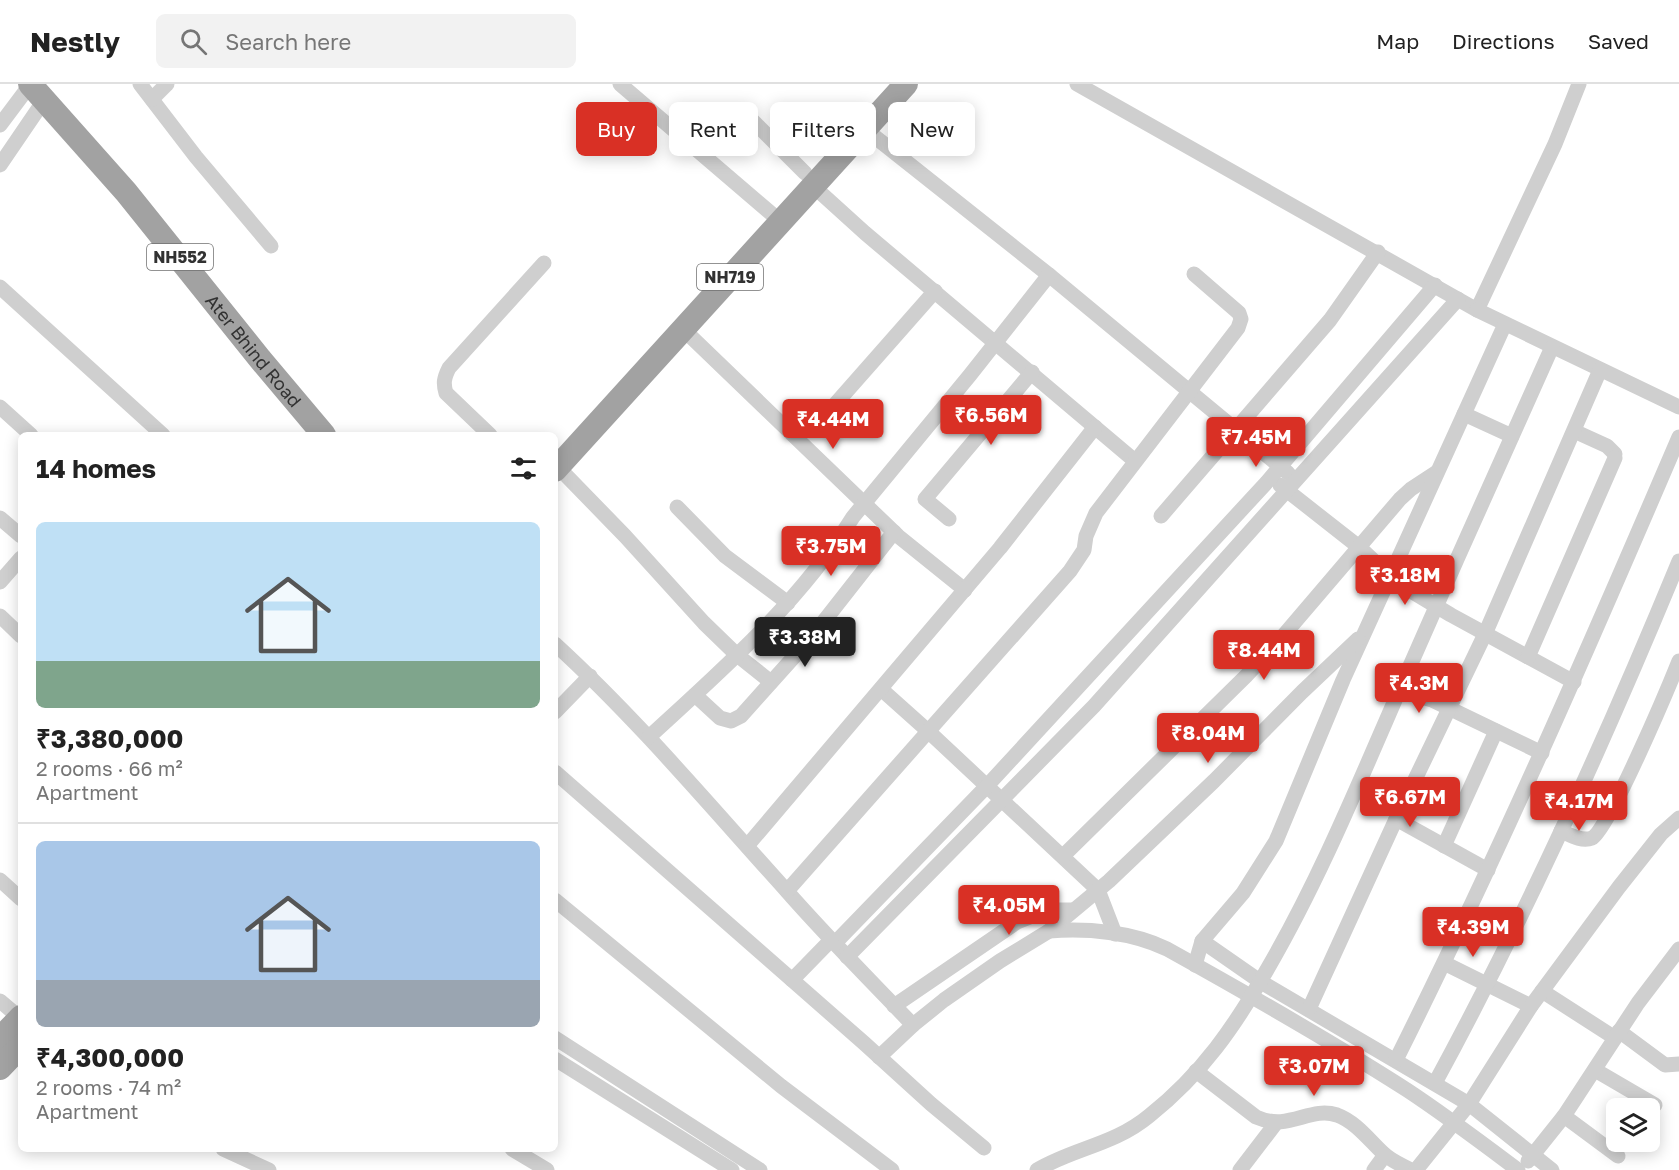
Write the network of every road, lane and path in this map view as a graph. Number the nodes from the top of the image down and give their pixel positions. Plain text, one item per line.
1 (140, 84) edge
2 (167, 84) edge
3 (620, 84) edge
4 (887, 84) edge
5 (906, 84) edge
6 (1077, 84) edge
7 (1579, 84) edge
8 (38, 87) edge
9 (640, 89) edge
10 (152, 99) junction
11 (876, 117) edge
12 (0, 125) edge
13 (758, 126) edge
14 (876, 138) edge
15 (835, 156) edge
16 (0, 165) edge
17 (809, 179) junction
18 (775, 216) junction
19 (271, 246) dead end
20 (1378, 252) junction
21 (544, 263) dead end
22 (1194, 274) dead end
23 (1049, 275) junction
24 (1435, 285) junction
25 (0, 287) edge
26 (935, 291) junction
27 (1458, 298) junction
28 (1477, 310) junction
29 (1505, 324) junction
30 (684, 330) junction
31 (996, 342) junction
32 (1552, 347) junction
33 (1600, 370) junction
34 (1032, 372) junction
35 (1189, 390) junction
36 (0, 407) edge
37 (1679, 407) edge
38 (831, 410) dead end
39 (1464, 414) junction
40 (1095, 427) junction
41 (1236, 429) junction
42 (1574, 431) junction
43 (28, 432) edge
44 (160, 432) edge
45 (321, 432) edge
46 (486, 432) edge
47 (1512, 436) junction
48 (1679, 437) edge
49 (558, 460) edge
50 (558, 460) edge
51 (1135, 461) junction
52 (558, 464) edge
53 (1276, 472) junction
54 (1437, 472) junction
55 (1292, 486) junction
56 (865, 503) junction
57 (677, 507) dead end
58 (1161, 516) dead end
59 (0, 518) edge
60 (949, 519) dead end
61 (894, 532) junction
62 (18, 533) edge
63 (1359, 547) junction
64 (18, 561) edge
65 (1679, 561) edge
66 (1390, 576) junction
67 (0, 582) edge
68 (965, 590) junction
69 (788, 603) junction
70 (1436, 606) junction
71 (0, 616) edge
72 (1364, 632) junction
73 (18, 633) edge
74 (1485, 634) junction
75 (558, 647) edge
76 (737, 655) junction
77 (1528, 657) junction
78 (1679, 661) edge
79 (590, 676) junction
80 (771, 682) junction
81 (1574, 682) junction
82 (881, 689) junction
83 (1399, 692) junction
84 (695, 695) junction
85 (558, 709) edge
86 (1449, 709) junction
87 (928, 731) junction
88 (1496, 731) junction
89 (649, 737) junction
90 (1542, 753) junction
91 (558, 775) edge
92 (986, 787) junction
93 (1000, 800) junction
94 (1679, 818) edge
95 (1396, 819) junction
96 (1561, 831) junction
97 (747, 846) junction
98 (1444, 846) junction
99 (1063, 856) junction
100 (1488, 870) junction
101 (0, 880) edge
102 (1098, 890) junction
103 (787, 891) junction
104 (18, 896) edge
105 (558, 903) edge
106 (1062, 920) junction
107 (1115, 934) junction
108 (833, 941) junction
109 (1679, 949) edge
110 (1198, 954) junction
111 (847, 957) junction
112 (1444, 963) junction
113 (961, 975) junction
114 (792, 980) junction
115 (1487, 984) junction
116 (1256, 990) junction
117 (1542, 991) junction
118 (0, 1001) edge
119 (1531, 1006) junction
120 (1309, 1009) junction
121 (18, 1015) edge
122 (903, 1015) junction
123 (18, 1019) edge
124 (1330, 1034) junction
125 (1617, 1034) junction
126 (0, 1039) edge
127 (558, 1040) edge
128 (18, 1049) edge
129 (872, 1050) junction
130 (1396, 1060) junction
131 (558, 1061) edge
132 (1679, 1064) edge
133 (0, 1068) edge
134 (1595, 1070) junction
135 (1196, 1071) junction
136 (1435, 1083) junction
137 (1643, 1098) edge
138 (1461, 1113) junction
139 (1564, 1116) junction
140 (1276, 1123) junction
141 (984, 1148) dead end
142 (230, 1152) edge
143 (517, 1152) edge
144 (1385, 1155) junction
145 (1618, 1156) dead end
146 (1524, 1165) edge
147 (269, 1170) edge
148 (547, 1170) edge
149 (732, 1170) edge
150 (760, 1170) edge
151 (892, 1170) edge
152 (1037, 1170) edge
153 (1240, 1170) edge
154 (1374, 1170) edge
155 (1411, 1170) edge
156 (1416, 1170) edge
157 (1552, 1170) edge

1 - 10 street
2 - 10 street
3 - 9 street
4 - 17 highway, NH719
5 - 11 highway, NH719
6 - 20 street
7 - 28 street
8 - 12 street
8 - 16 street
8 - 45 highway, Ater Bhind Road / NH552
9 - 18 street
10 - 19 street
13 - 17 street
14 - 23 street
15 - 17 highway, NH719
17 - 18 highway, NH719
17 - 26 street
18 - 30 highway, NH719
18 - 49 highway, NH719
20 - 24 street
20 - 41 street
21 - 46 street
22 - 35 street
23 - 31 street
23 - 35 street
24 - 27 street
24 - 53 street
25 - 44 street
26 - 31 street
26 - 38 street
27 - 28 street
27 - 55 street
28 - 29 street
29 - 32 street
29 - 39 street
30 - 50 highway, NH719
30 - 56 street
31 - 34 street
31 - 56 street
32 - 33 street
32 - 47 street
33 - 37 street
33 - 42 street
34 - 40 street
34 - 60 street
35 - 41 street
35 - 51 street
36 - 43 street
39 - 47 street
39 - 54 street
40 - 51 street
40 - 68 street
41 - 53 street
41 - 58 street
42 - 74 street
42 - 77 street
47 - 70 street
48 - 81 street
51 - 87 street
52 - 76 street
53 - 55 street
53 - 92 street
54 - 63 street
54 - 66 street
55 - 63 street
55 - 93 street
56 - 61 street
56 - 69 street
57 - 69 street
59 - 62 street
61 - 68 street
61 - 80 street
63 - 66 street
63 - 99 street
64 - 67 street
65 - 96 street
66 - 70 street
66 - 72 street
68 - 82 street
69 - 76 street
70 - 74 street
70 - 83 street
71 - 73 street
72 - 102 street
72 - 110 street
74 - 77 street
74 - 86 street
75 - 79 street
76 - 80 street
76 - 84 street
77 - 81 street
78 - 96 street
79 - 85 street
79 - 89 street
80 - 84 street
81 - 90 street
82 - 87 street
82 - 97 street
83 - 86 street
83 - 116 street
84 - 89 street
86 - 88 street
86 - 95 street
87 - 92 street
87 - 103 street
88 - 90 street
88 - 98 street
89 - 97 street
90 - 100 street
91 - 114 street
92 - 93 street
92 - 108 street
93 - 99 street
93 - 111 street
94 - 117 street
95 - 98 street
95 - 120 street
96 - 115 street
97 - 103 street
98 - 100 street
99 - 102 street
100 - 112 street
101 - 104 street
102 - 106 street
102 - 107 street
103 - 108 street
105 - 151 street
106 - 107 street
106 - 113 street
106 - 113 street
107 - 110 street
108 - 111 street
108 - 114 street
109 - 125 street
110 - 116 street
110 - 116 street
111 - 122 street
112 - 115 street
112 - 130 street
113 - 122 street
113 - 122 street
114 - 129 street
115 - 119 street
115 - 136 street
116 - 120 street
116 - 124 street
116 - 135 street
117 - 119 street
117 - 125 street
118 - 121 street
119 - 138 street
120 - 124 street
122 - 129 street
123 - 126 highway
124 - 130 street
124 - 138 street
125 - 132 street
125 - 134 street
127 - 150 street
128 - 133 highway
129 - 141 street
130 - 136 street
131 - 149 street
134 - 137 street
134 - 139 street
135 - 140 street
135 - 152 street
136 - 138 street
138 - 146 street
138 - 146 street
138 - 156 street
139 - 145 street
139 - 146 street
140 - 144 street
140 - 153 street
142 - 147 street
143 - 148 street
144 - 154 street
144 - 155 street
146 - 157 street

